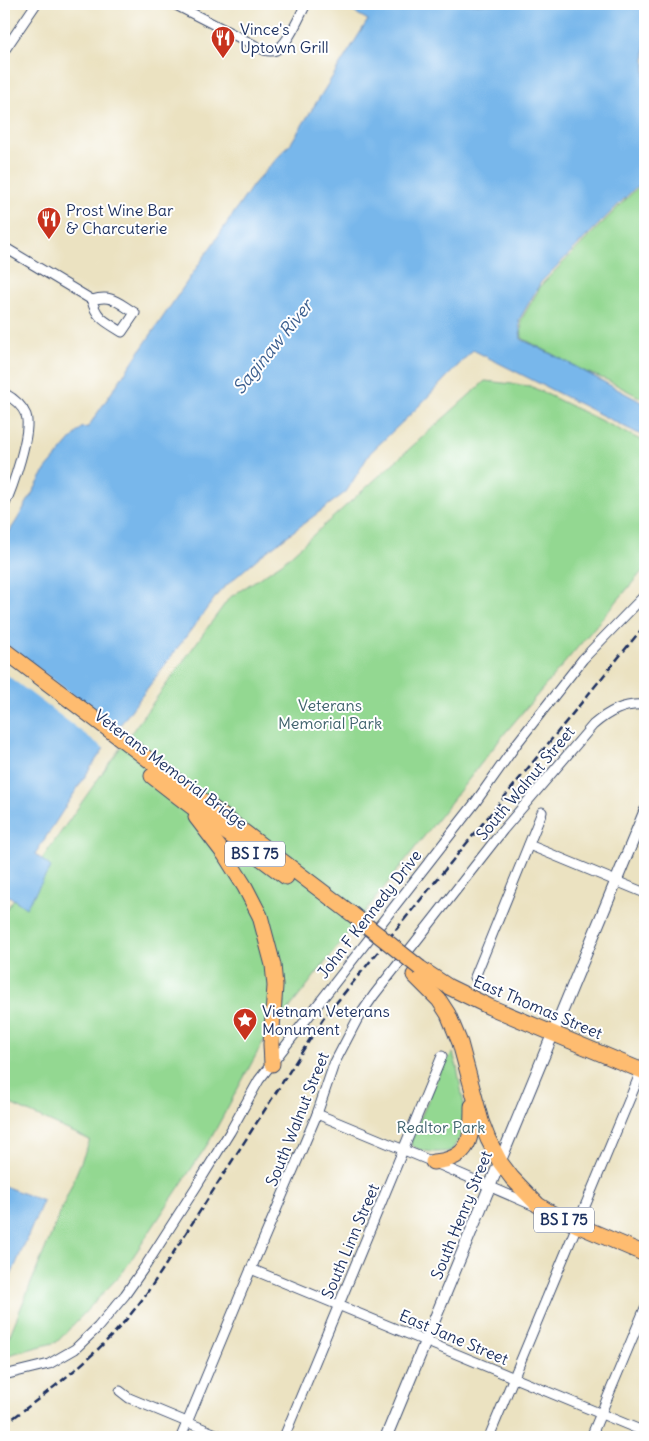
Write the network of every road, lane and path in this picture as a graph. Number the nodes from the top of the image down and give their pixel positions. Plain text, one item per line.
1 (36, 4) edge
2 (174, 4) edge
3 (306, 4) edge
4 (4, 51) edge
5 (4, 247) edge
6 (92, 300) junction
7 (4, 393) edge
8 (4, 506) edge
9 (645, 595) edge
10 (4, 650) edge
11 (4, 663) edge
12 (644, 704) edge
13 (168, 781) junction
14 (182, 800) junction
15 (542, 812) dead end
16 (645, 812) edge
17 (529, 845) junction
18 (617, 881) junction
19 (645, 893) edge
20 (349, 918) junction
21 (417, 971) junction
22 (475, 977) dead end
23 (553, 1033) junction
24 (442, 1056) dead end
25 (272, 1064) junction
26 (644, 1068) edge
27 (471, 1084) junction
28 (317, 1114) junction
29 (403, 1150) junction
30 (433, 1162) junction
31 (500, 1162) junction
32 (489, 1188) junction
33 (551, 1213) junction
34 (577, 1225) junction
35 (645, 1254) edge
36 (251, 1269) junction
37 (339, 1305) junction
38 (645, 1308) edge
39 (426, 1342) junction
40 (4, 1375) edge
41 (514, 1378) junction
42 (120, 1391) dead end
43 (601, 1414) junction
44 (187, 1422) junction
45 (645, 1432) edge
46 (181, 1437) edge
47 (223, 1437) edge
48 (284, 1437) edge
49 (386, 1437) edge
50 (489, 1437) edge
51 (591, 1437) edge

1 - 4 street
2 - 3 street
5 - 6 street
6 - 6 street
7 - 8 street
9 - 25 street, John F Kennedy Drive
10 - 13 highway, Veterans Memorial Bridge / BS I 75
11 - 13 highway, Veterans Memorial Bridge / BS I 75
12 - 28 street, South Walnut Street
13 - 14 highway, Veterans Memorial Bridge / BS I 75
13 - 20 highway, Veterans Memorial Bridge / BS I 75
14 - 20 highway, Veterans Memorial Bridge / BS I 75
14 - 25 highway
15 - 17 street
16 - 18 street, South Henry Street
17 - 18 street
17 - 22 street
18 - 19 street
18 - 23 street, South Henry Street
20 - 21 highway, Veterans Memorial Bridge / BS I 75, bridge
21 - 23 highway, East Thomas Street / BS I 75
21 - 27 highway, Veterans Memorial Bridge / BS I 75
23 - 26 highway, East Thomas Street / BS I 75
23 - 31 street, South Henry Street
24 - 29 street, South Linn Street
25 - 40 street, John F Kennedy Drive
26 - 34 street
27 - 30 highway
27 - 31 highway, Veterans Memorial Bridge / BS I 75
28 - 29 street
28 - 36 street, South Walnut Street
29 - 30 street
29 - 37 street, South Linn Street
30 - 32 street
31 - 32 street, South Henry Street
31 - 33 highway, BS I 75
32 - 33 street
32 - 39 street, South Henry Street
33 - 34 highway, BS I 75
34 - 35 highway, BS I 75
34 - 41 street
36 - 37 street, East Jane Street
36 - 44 street, South Walnut Street
37 - 39 street, East Jane Street
37 - 48 street, South Linn Street
38 - 43 street
39 - 41 street, East Jane Street
39 - 49 street, South Henry Street
41 - 43 street, East Jane Street
41 - 50 street
42 - 44 street
43 - 45 street, East Jane Street
43 - 51 street
44 - 46 street, South Walnut Street
44 - 47 street

